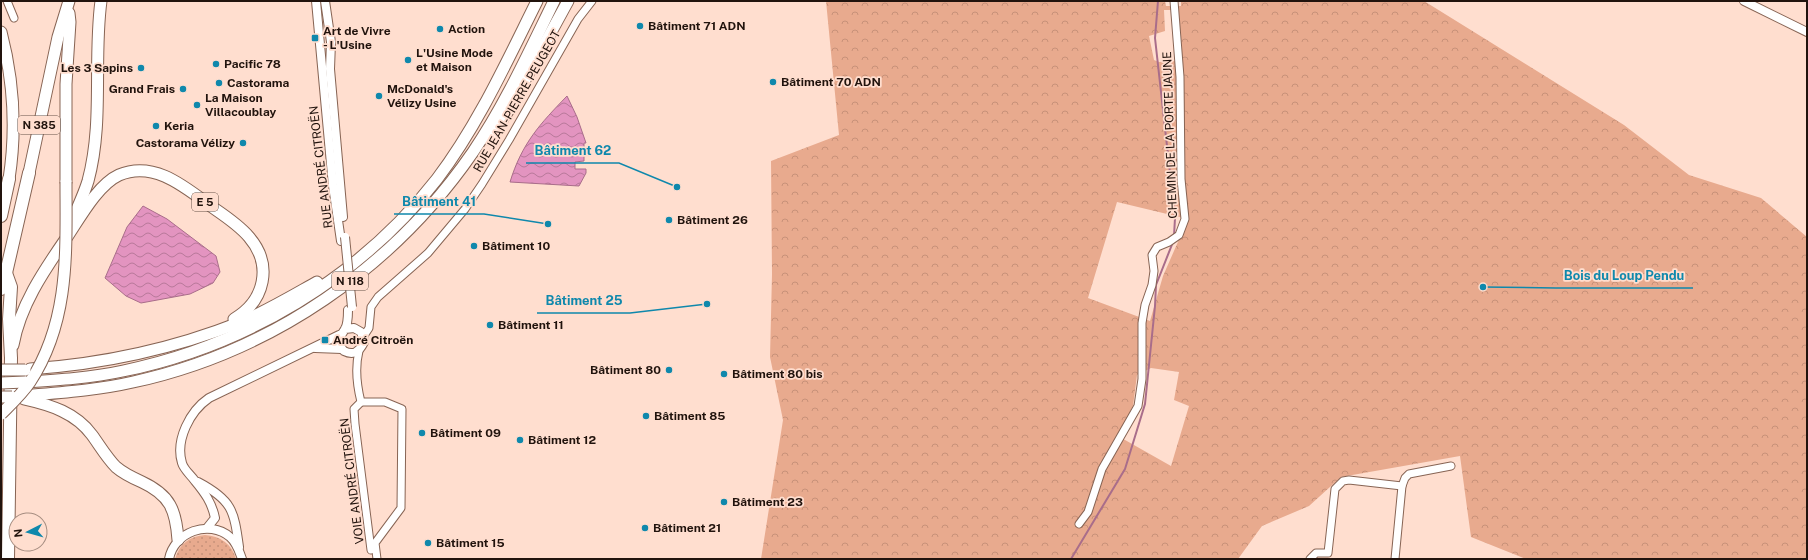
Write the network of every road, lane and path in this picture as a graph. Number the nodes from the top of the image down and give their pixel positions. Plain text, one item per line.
1 (7, 1) edge
2 (101, 1) edge
3 (316, 1) edge
4 (325, 1) edge
5 (537, 1) edge
6 (554, 1) edge
7 (568, 1) edge
8 (592, 1) edge
9 (1174, 1) edge
10 (1744, 1) edge
11 (69, 4) edge
12 (14, 18) dead end
13 (1, 32) edge
14 (1807, 32) edge
15 (470, 127) junction
16 (29, 173) joint
17 (9, 179) joint
18 (439, 197) junction
19 (1, 216) edge
20 (343, 239) junction
21 (58, 250) junction
22 (6, 273) junction
23 (1, 289) edge
24 (350, 309) junction
25 (369, 319) junction
26 (356, 329) junction
27 (342, 332) junction
28 (199, 336) junction
29 (363, 337) junction
30 (315, 348) junction
31 (342, 349) junction
32 (359, 351) junction
33 (11, 358) junction
34 (1, 370) edge
35 (1, 383) edge
36 (6, 397) edge
37 (25, 398) junction
38 (361, 402) junction
39 (1, 414) edge
40 (1451, 466) dead end
41 (195, 481) junction
42 (1402, 486) junction
43 (1079, 524) dead end
44 (207, 528) junction
45 (178, 540) junction
46 (239, 549) junction
47 (1330, 556) edge
48 (8, 559) edge
49 (169, 559) edge
50 (242, 559) edge
51 (372, 559) edge
52 (376, 559) edge
53 (1310, 559) edge
54 (1395, 559) edge

1 - 12 street
2 - 21 highway
3 - 20 street, RUE ANDRÉ CITROËN
4 - 20 street, RUE ANDRÉ CITROËN
5 - 15 highway, N 118
6 - 18 highway, N 118
7 - 18 highway
8 - 25 street, RUE JEAN-PIERRE PEUGEOT
9 - 43 street, CHEMIN DE LA PORTE JAUNE
10 - 14 street
11 - 16 highway, N 385
11 - 39 highway, bridge
13 - 17 highway, N 385
15 - 28 highway
15 - 35 highway, N 118, bridge
16 - 22 highway
17 - 19 highway
18 - 37 highway, N 118
20 - 24 street, RUE ANDRÉ CITROËN, bridge
21 - 28 highway, E 5
21 - 33 highway
22 - 23 highway
22 - 33 highway
24 - 26 street, RUE ANDRÉ CITROËN
24 - 27 street, RUE ANDRÉ CITROËN
25 - 26 street
25 - 29 street, RUE JEAN-PIERRE PEUGEOT
26 - 27 street
26 - 29 street
27 - 30 street
27 - 31 street, RUE ANDRÉ CITROËN
28 - 34 highway, bridge
29 - 32 street
30 - 31 street
30 - 41 street
31 - 32 street
32 - 38 street
33 - 48 highway
36 - 37 highway, bridge
37 - 45 highway
38 - 51 street, VOIE ANDRÉ CITROËN
38 - 52 street
40 - 42 street
41 - 44 street
41 - 46 street
42 - 47 street
42 - 54 street
44 - 45 street
44 - 46 street
45 - 49 street
46 - 50 street
47 - 53 street

